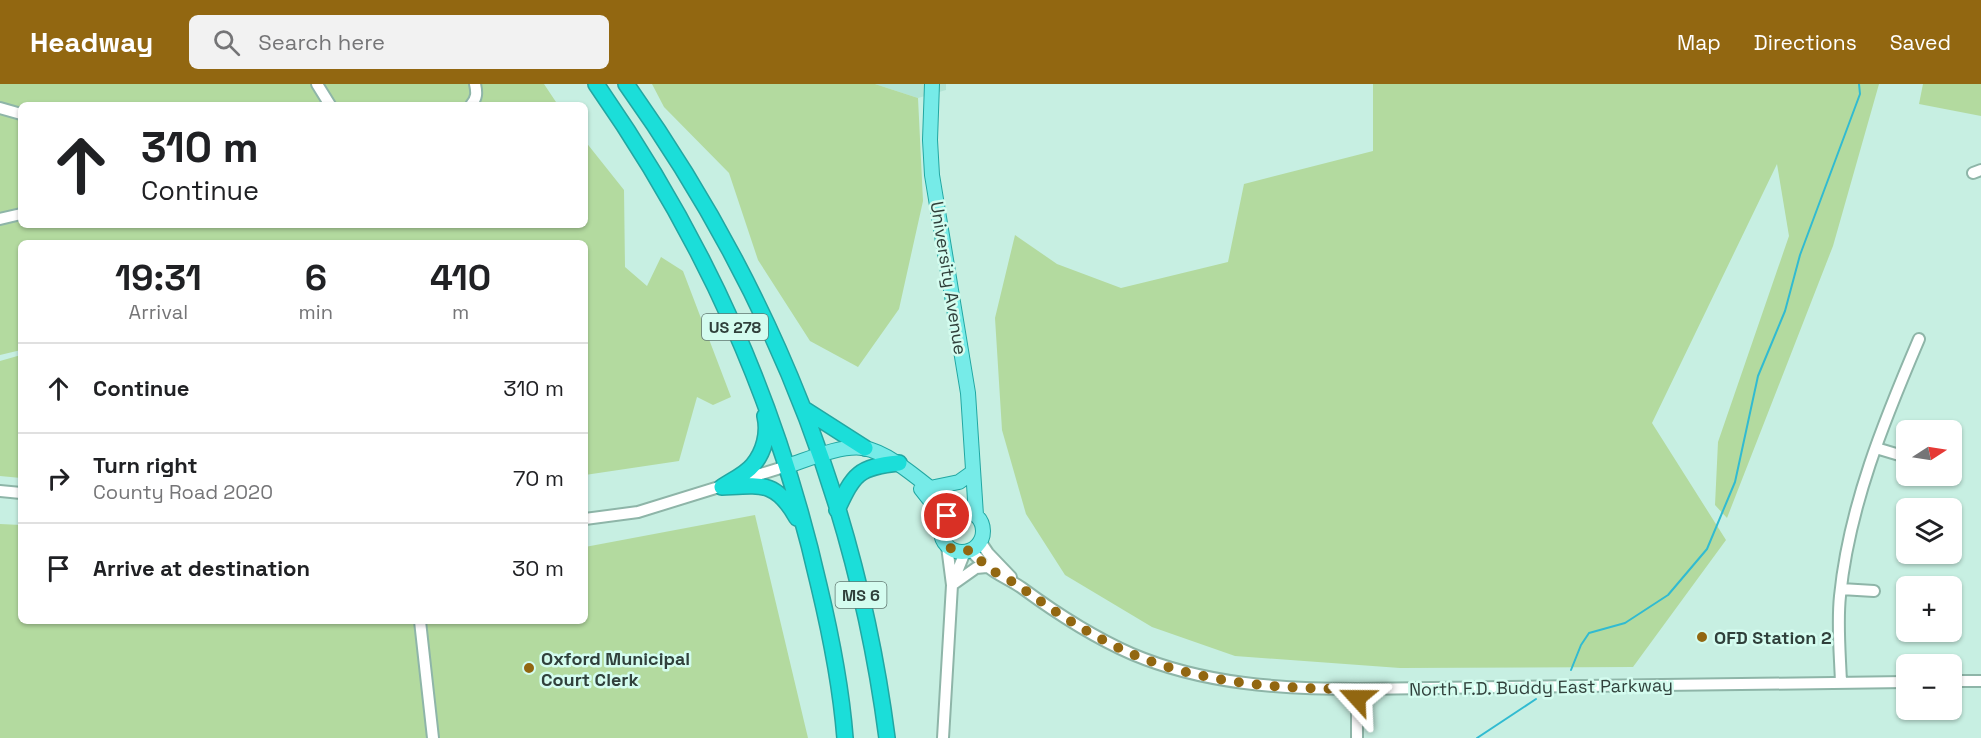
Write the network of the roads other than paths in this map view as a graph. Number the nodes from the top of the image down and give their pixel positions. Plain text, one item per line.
1 (317, 84) edge
2 (475, 84) edge
3 (596, 84) edge
4 (626, 84) edge
5 (932, 84) edge
6 (328, 102) edge
7 (474, 102) edge
8 (0, 108) edge
9 (18, 113) edge
10 (18, 215) edge
11 (0, 219) edge
12 (1919, 339) dead end
13 (754, 373) junction
14 (804, 408) junction
15 (865, 448) junction
16 (1876, 448) junction
17 (821, 454) junction
18 (1896, 454) edge
19 (899, 464) junction
20 (787, 466) junction
21 (973, 472) junction
22 (913, 476) junction
23 (722, 487) junction
24 (930, 488) junction
25 (0, 491) edge
26 (18, 493) edge
27 (837, 510) junction
28 (960, 510) junction
29 (976, 515) junction
30 (588, 519) edge
31 (943, 522) junction
32 (809, 541) junction
33 (947, 546) junction
34 (972, 548) junction
35 (987, 567) junction
36 (952, 585) junction
37 (1019, 586) junction
38 (1841, 589) junction
39 (1874, 591) dead end
40 (420, 624) edge
41 (1962, 681) edge
42 (1981, 681) edge
43 (1896, 682) edge
44 (1841, 683) junction
45 (1357, 689) junction
46 (433, 738) edge
47 (845, 738) edge
48 (887, 738) edge
49 (943, 738) edge
50 (1357, 738) edge

1 - 6 street
2 - 7 street
3 - 13 highway, US 278
4 - 14 highway, US 278
5 - 21 main road, University Avenue
8 - 9 street
10 - 11 street
12 - 16 street
13 - 20 highway, US 278
13 - 23 highway
14 - 15 highway
14 - 17 highway, US 278
15 - 17 main road
15 - 19 main road
16 - 18 street
16 - 38 street
17 - 20 main road
17 - 27 highway, MS 6
19 - 22 main road
19 - 27 highway
20 - 23 street
20 - 32 highway, MS 6
21 - 24 main road
21 - 28 main road, University Avenue
21 - 29 main road, University Avenue
22 - 24 main road
22 - 31 main road
23 - 30 street
23 - 32 highway
24 - 28 main road
25 - 26 street
27 - 48 highway, MS 6
28 - 29 main road
28 - 31 main road
29 - 34 main road
31 - 33 main road
32 - 47 highway, MS 6
33 - 34 main road
33 - 36 street
34 - 35 street
34 - 36 street
34 - 37 street
35 - 36 street
35 - 37 street
36 - 49 street
37 - 45 street, North F.D. Buddy East Parkway
38 - 39 street
38 - 44 street
40 - 46 street
41 - 42 street
43 - 44 street, North F.D. Buddy East Parkway
44 - 45 street, North F.D. Buddy East Parkway
45 - 50 street

